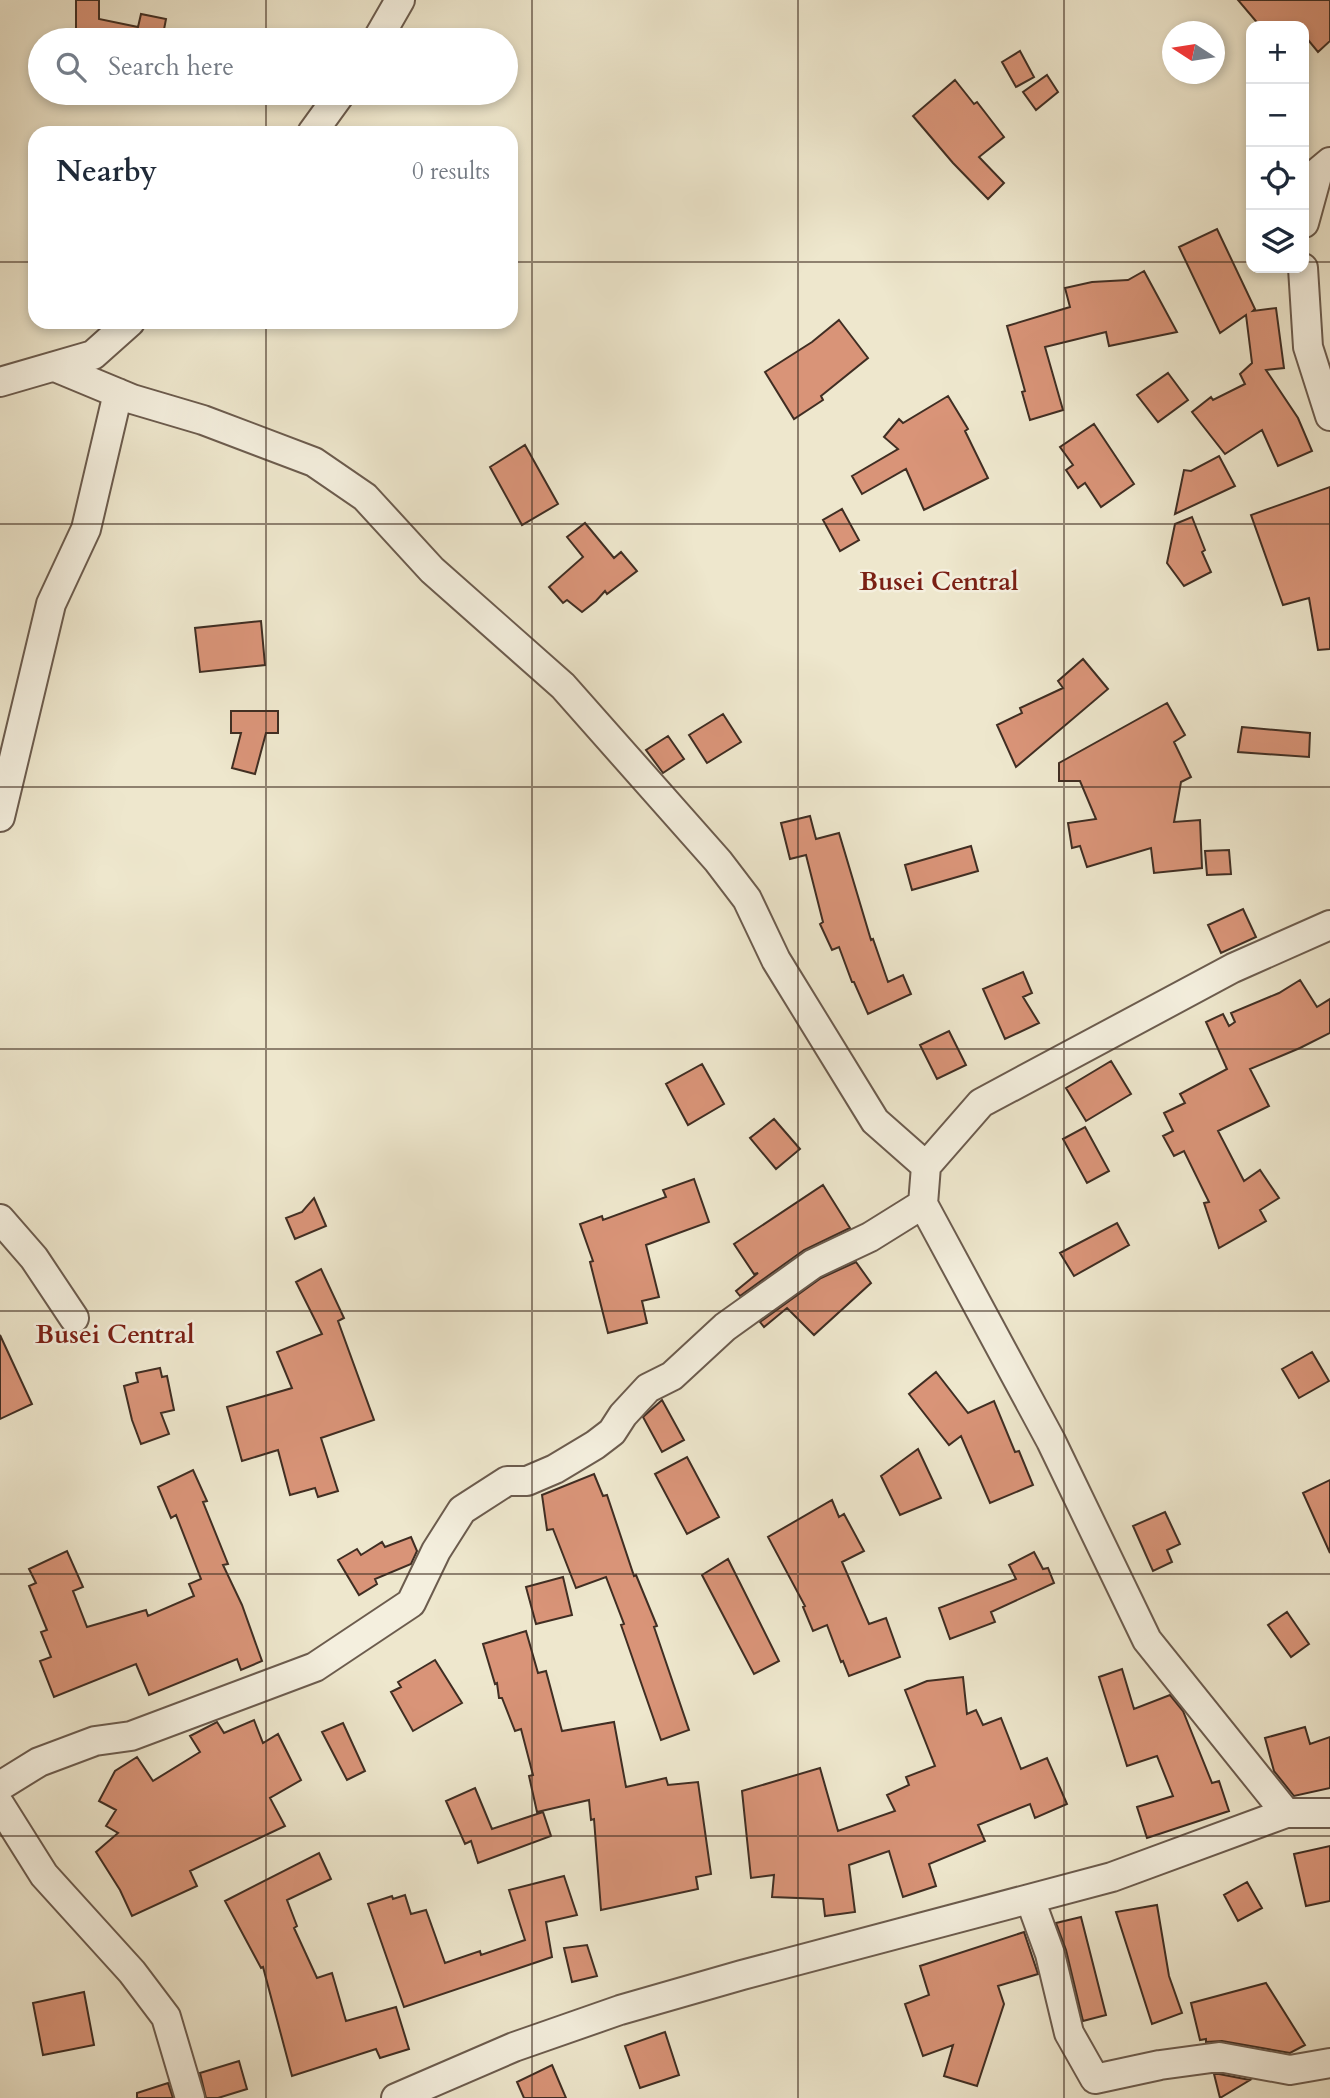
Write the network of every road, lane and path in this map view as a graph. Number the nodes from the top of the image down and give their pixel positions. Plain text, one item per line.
1 (400, 0) edge
2 (384, 28) edge
3 (332, 105) edge
4 (317, 126) edge
5 (1330, 162) edge
6 (1308, 210) edge
7 (1303, 273) edge
8 (122, 329) edge
9 (55, 367) junction
10 (0, 382) edge
11 (118, 393) junction
12 (1330, 416) edge
13 (0, 817) edge
14 (1330, 925) edge
15 (926, 1166) junction
16 (923, 1205) junction
17 (0, 1219) edge
18 (75, 1318) dead end
19 (1, 1785) edge
20 (1286, 1812) junction
21 (1330, 1813) edge
22 (1030, 1899) junction
23 (1330, 2063) edge
24 (190, 2098) edge
25 (396, 2098) edge

1 - 2 street
3 - 4 street
5 - 6 street
7 - 12 street
8 - 9 street
9 - 10 street
9 - 11 street
11 - 13 street
11 - 15 street
14 - 15 street
15 - 16 street
16 - 19 street
16 - 20 street
17 - 18 street
19 - 24 street
20 - 21 street
20 - 22 street
22 - 23 street
22 - 25 street

